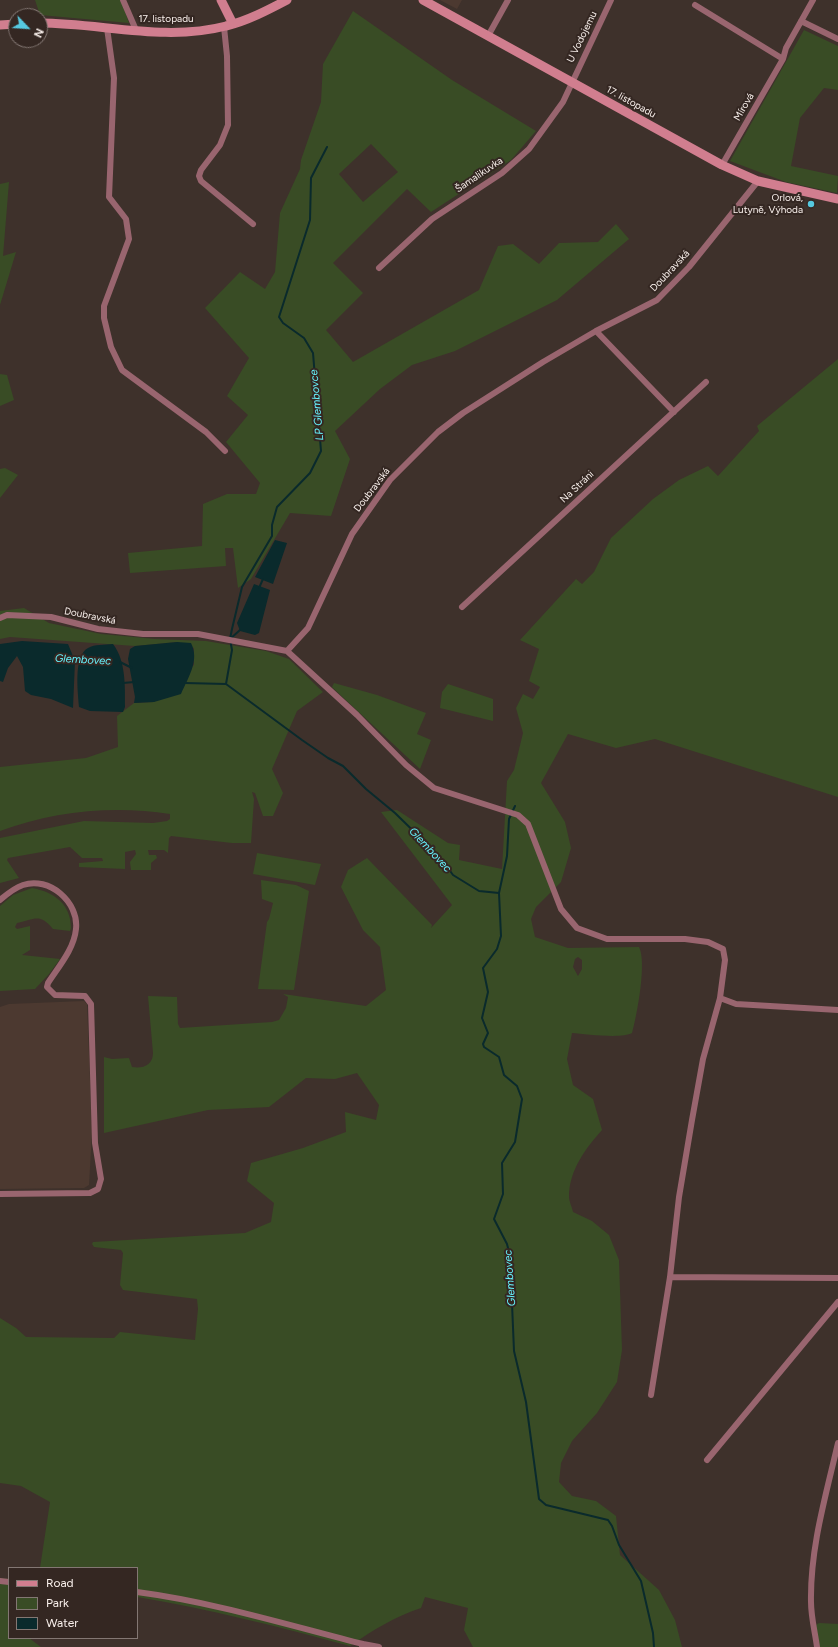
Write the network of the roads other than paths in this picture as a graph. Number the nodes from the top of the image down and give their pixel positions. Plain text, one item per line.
1 (123, 0) edge
2 (221, 0) edge
3 (287, 0) edge
4 (423, 0) edge
5 (508, 0) edge
6 (611, 0) edge
7 (813, 0) edge
8 (695, 5) dead end
9 (801, 21) junction
10 (48, 24) edge
11 (228, 25) junction
12 (107, 28) junction
13 (136, 30) junction
14 (488, 36) junction
15 (838, 39) edge
16 (783, 59) junction
17 (571, 82) junction
18 (722, 165) junction
19 (758, 182) junction
20 (838, 199) edge
21 (253, 224) dead end
22 (379, 268) dead end
23 (596, 332) junction
24 (706, 382) dead end
25 (674, 412) junction
26 (225, 451) dead end
27 (462, 607) dead end
28 (0, 618) edge
29 (287, 651) junction
30 (0, 900) edge
31 (720, 998) junction
32 (838, 1010) edge
33 (0, 1194) edge
34 (670, 1277) junction
35 (838, 1278) edge
36 (838, 1302) edge
37 (651, 1395) dead end
38 (838, 1443) edge
39 (707, 1460) dead end
40 (138, 1592) edge
41 (362, 1646) edge
42 (379, 1647) edge
43 (816, 1647) edge

1 - 13 street
2 - 11 main road
3 - 11 main road, 17. listopadu
4 - 14 main road, 17. listopadu
5 - 14 street
6 - 17 street, U Vodojemu
7 - 9 street, Mírová
8 - 16 street
9 - 15 street
9 - 16 street, Mírová
10 - 12 main road, 17. listopadu
11 - 13 main road, 17. listopadu
11 - 21 street
12 - 13 main road, 17. listopadu
12 - 26 street
14 - 17 main road, 17. listopadu
16 - 18 street, Mírová
17 - 18 main road, 17. listopadu
17 - 22 street, Šamalikuvka
18 - 19 main road, 17. listopadu
19 - 20 main road, 17. listopadu
19 - 23 street, Doubravská
23 - 25 street
23 - 29 street, Doubravská
24 - 25 street, Na Stráni
25 - 27 street, Na Stráni
28 - 29 street, Doubravská
29 - 31 street
30 - 33 street
31 - 32 street
31 - 34 street
34 - 35 street
34 - 37 street
36 - 39 street
38 - 43 street
40 - 41 street
41 - 42 street

